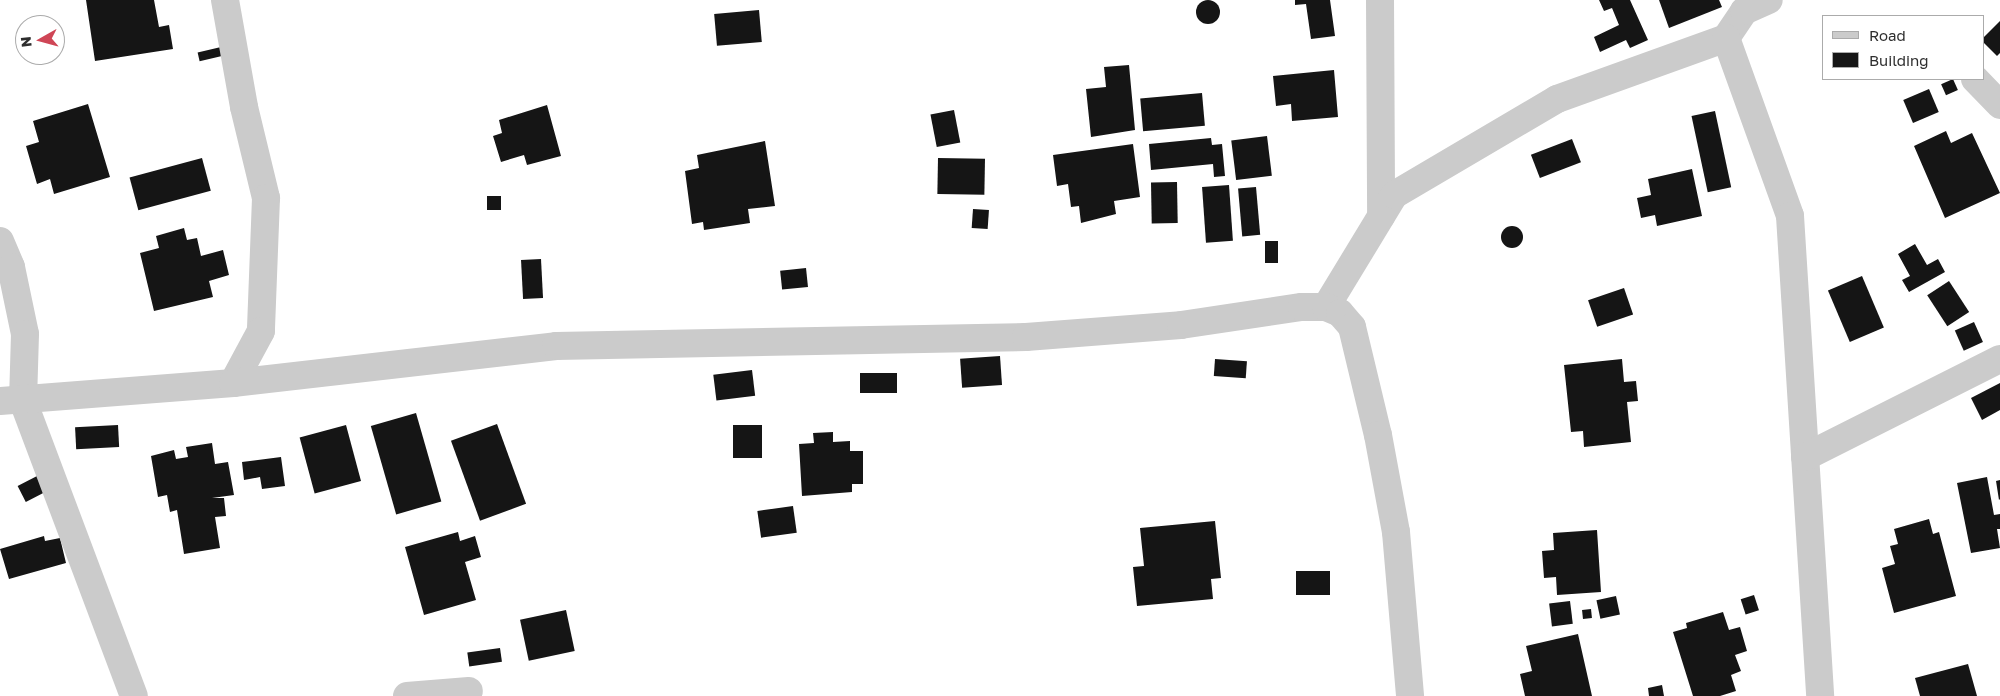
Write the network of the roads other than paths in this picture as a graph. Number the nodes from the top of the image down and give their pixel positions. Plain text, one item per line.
1 (225, 0) edge
2 (1380, 0) edge
3 (1769, 0) edge
4 (1726, 38) junction
5 (1976, 80) edge
6 (2000, 105) edge
7 (1381, 216) junction
8 (0, 241) edge
9 (1326, 307) junction
10 (2000, 359) edge
11 (232, 383) junction
12 (11, 401) edge
13 (1805, 457) junction
14 (469, 691) dead end
15 (134, 696) edge
16 (407, 696) edge
17 (1410, 696) edge
18 (1820, 696) edge

1 - 11 street
2 - 7 street
3 - 4 street
4 - 7 street
4 - 13 street
5 - 6 street
7 - 9 street
8 - 12 street
9 - 11 street
9 - 17 street
10 - 13 street
11 - 12 street
12 - 15 street
13 - 18 street
14 - 16 street

